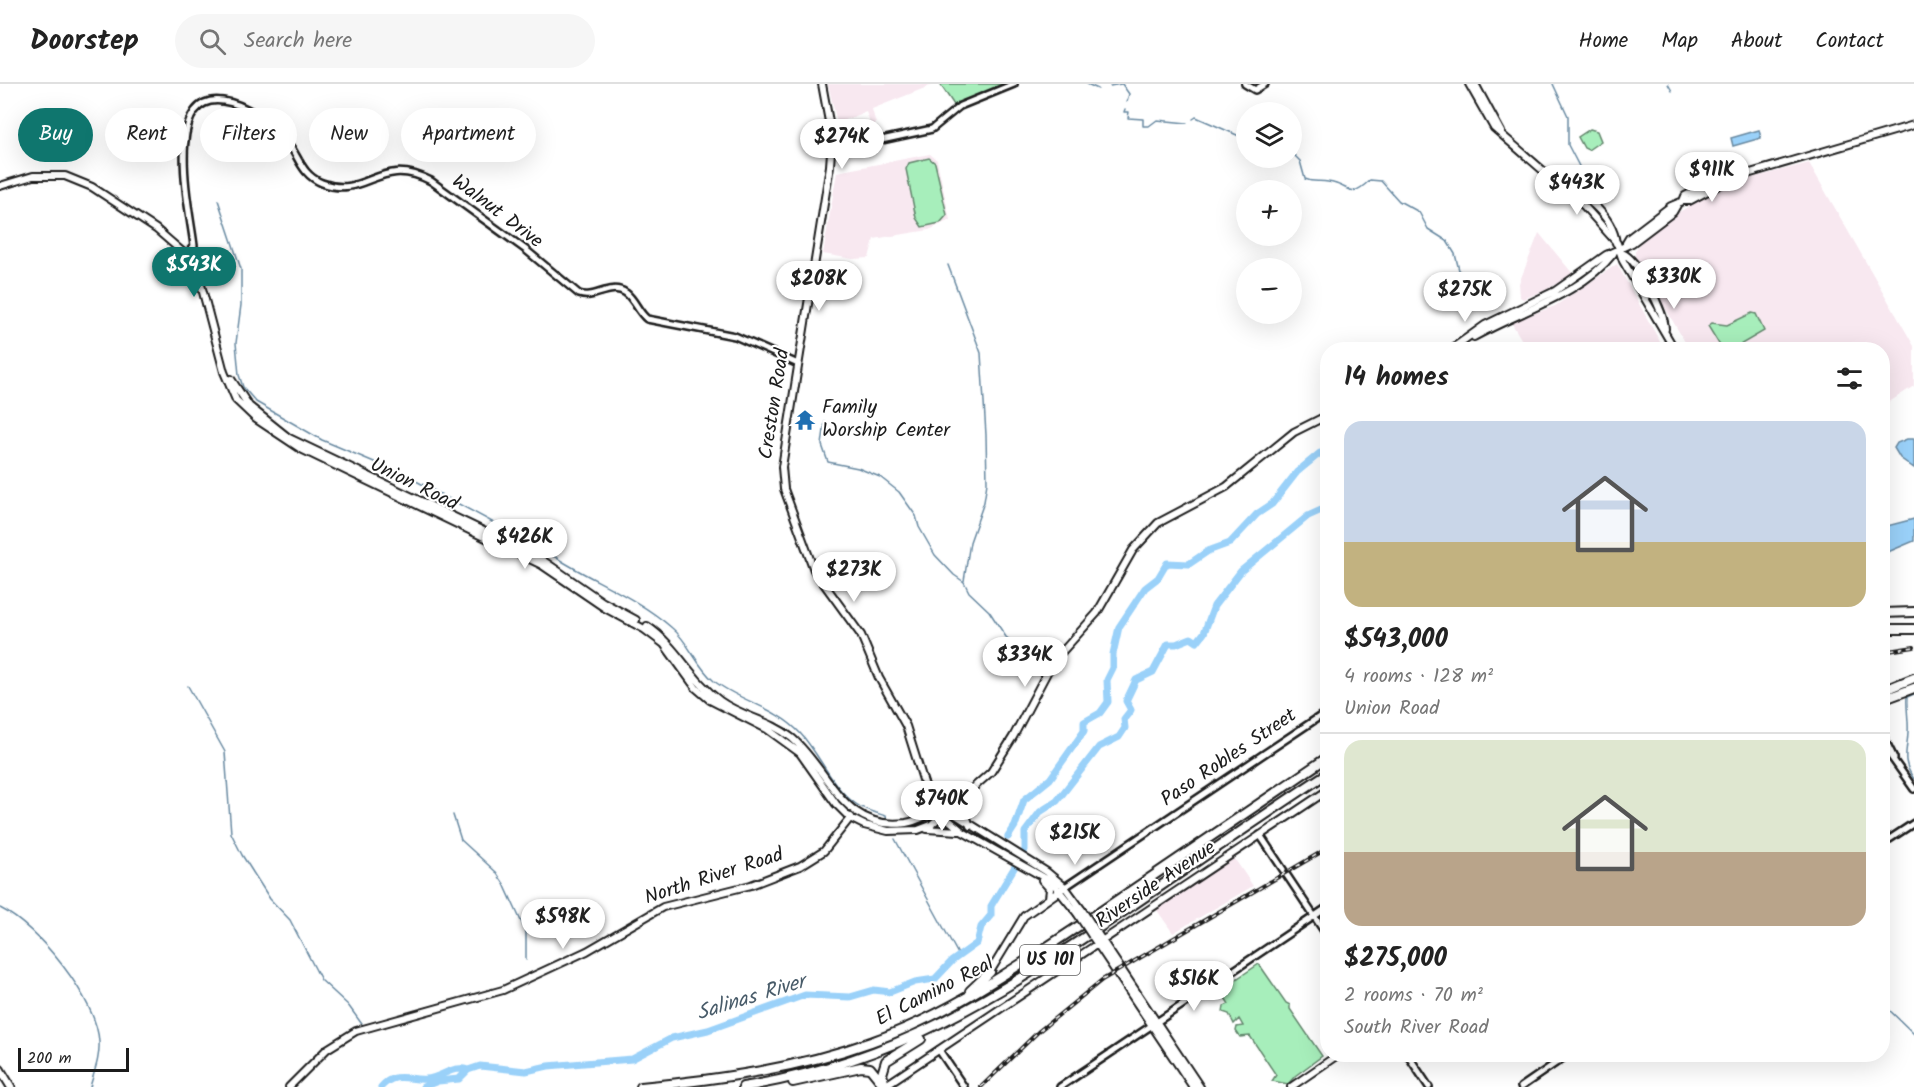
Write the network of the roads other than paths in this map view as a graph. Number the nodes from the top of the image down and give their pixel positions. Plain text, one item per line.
1 (822, 84) edge
2 (1014, 84) edge
3 (1245, 84) edge
4 (1265, 84) edge
5 (1469, 84) edge
6 (1475, 84) edge
7 (1914, 125) edge
8 (1501, 132) junction
9 (831, 151) junction
10 (0, 186) edge
11 (1618, 249) junction
12 (186, 255) junction
13 (213, 336) junction
14 (1461, 342) edge
15 (1672, 342) edge
16 (798, 364) junction
17 (1320, 419) edge
18 (1914, 612) edge
19 (1890, 613) edge
20 (1890, 629) edge
21 (1914, 629) edge
22 (1914, 678) edge
23 (1890, 688) edge
24 (1914, 688) edge
25 (1890, 697) edge
26 (1320, 716) edge
27 (1890, 750) edge
28 (1890, 754) edge
29 (1895, 760) junction
30 (1320, 762) edge
31 (1320, 778) edge
32 (1914, 789) edge
33 (972, 791) junction
34 (1320, 795) edge
35 (854, 811) junction
36 (942, 812) junction
37 (850, 818) junction
38 (1914, 823) edge
39 (970, 826) junction
40 (918, 830) junction
41 (965, 833) junction
42 (1260, 835) junction
43 (1890, 839) edge
44 (1043, 876) junction
45 (1063, 889) junction
46 (1049, 898) junction
47 (1320, 912) edge
48 (1314, 916) junction
49 (1320, 925) edge
50 (1100, 943) junction
51 (990, 972) joint
52 (975, 1007) junction
53 (924, 1020) junction
54 (1154, 1024) junction
55 (939, 1050) junction
56 (1327, 1062) edge
57 (1412, 1062) edge
58 (1557, 1062) edge
59 (0, 1069) edge
60 (884, 1086) edge
61 (11, 1087) edge
62 (289, 1087) edge
63 (641, 1087) edge
64 (743, 1087) edge
65 (765, 1087) edge
66 (964, 1087) edge
67 (1060, 1087) edge
68 (1193, 1087) edge
69 (1200, 1087) edge
70 (1291, 1087) edge
71 (1429, 1087) edge
72 (1521, 1087) edge

1 - 9 main road, Creston Road
2 - 9 street
3 - 4 street
5 - 8 main road
6 - 8 main road
7 - 11 main road
8 - 11 main road
9 - 16 main road, Creston Road
10 - 12 main road, Union Road
11 - 14 main road
11 - 15 main road
12 - 13 main road, Union Road
12 - 16 street, Walnut Drive
13 - 35 main road, Union Road
13 - 37 main road, Union Road
16 - 36 main road, Creston Road
17 - 33 main road
18 - 19 highway
20 - 21 highway
22 - 23 highway
24 - 25 highway
26 - 45 street, Paso Robles Street
27 - 29 street
28 - 29 street
29 - 32 street
30 - 53 highway, El Camino Real / US 101
31 - 52 highway, El Camino Real / US 101
33 - 36 main road
33 - 39 main road
34 - 42 main road, Riverside Avenue
35 - 36 main road
35 - 37 main road, North River Road
36 - 39 main road
36 - 40 main road
36 - 41 main road
37 - 40 main road
37 - 62 main road, North River Road
38 - 43 street
39 - 44 main road
40 - 41 main road
41 - 44 main road
42 - 48 street
42 - 50 main road, Riverside Avenue
44 - 45 main road
44 - 46 main road
45 - 46 main road, Paso Robles Street
45 - 50 main road, bridge
46 - 51 main road, Paso Robles Street
47 - 48 street
48 - 49 street
48 - 54 street
50 - 54 main road
50 - 55 main road, Riverside Avenue
51 - 53 highway
52 - 60 highway
52 - 64 highway, El Camino Real / US 101
53 - 63 highway, El Camino Real / US 101
54 - 67 street
54 - 68 main road
54 - 69 main road
55 - 60 main road, Riverside Avenue
55 - 66 street
56 - 70 main road
57 - 71 street
58 - 72 street
59 - 61 highway
60 - 65 highway

